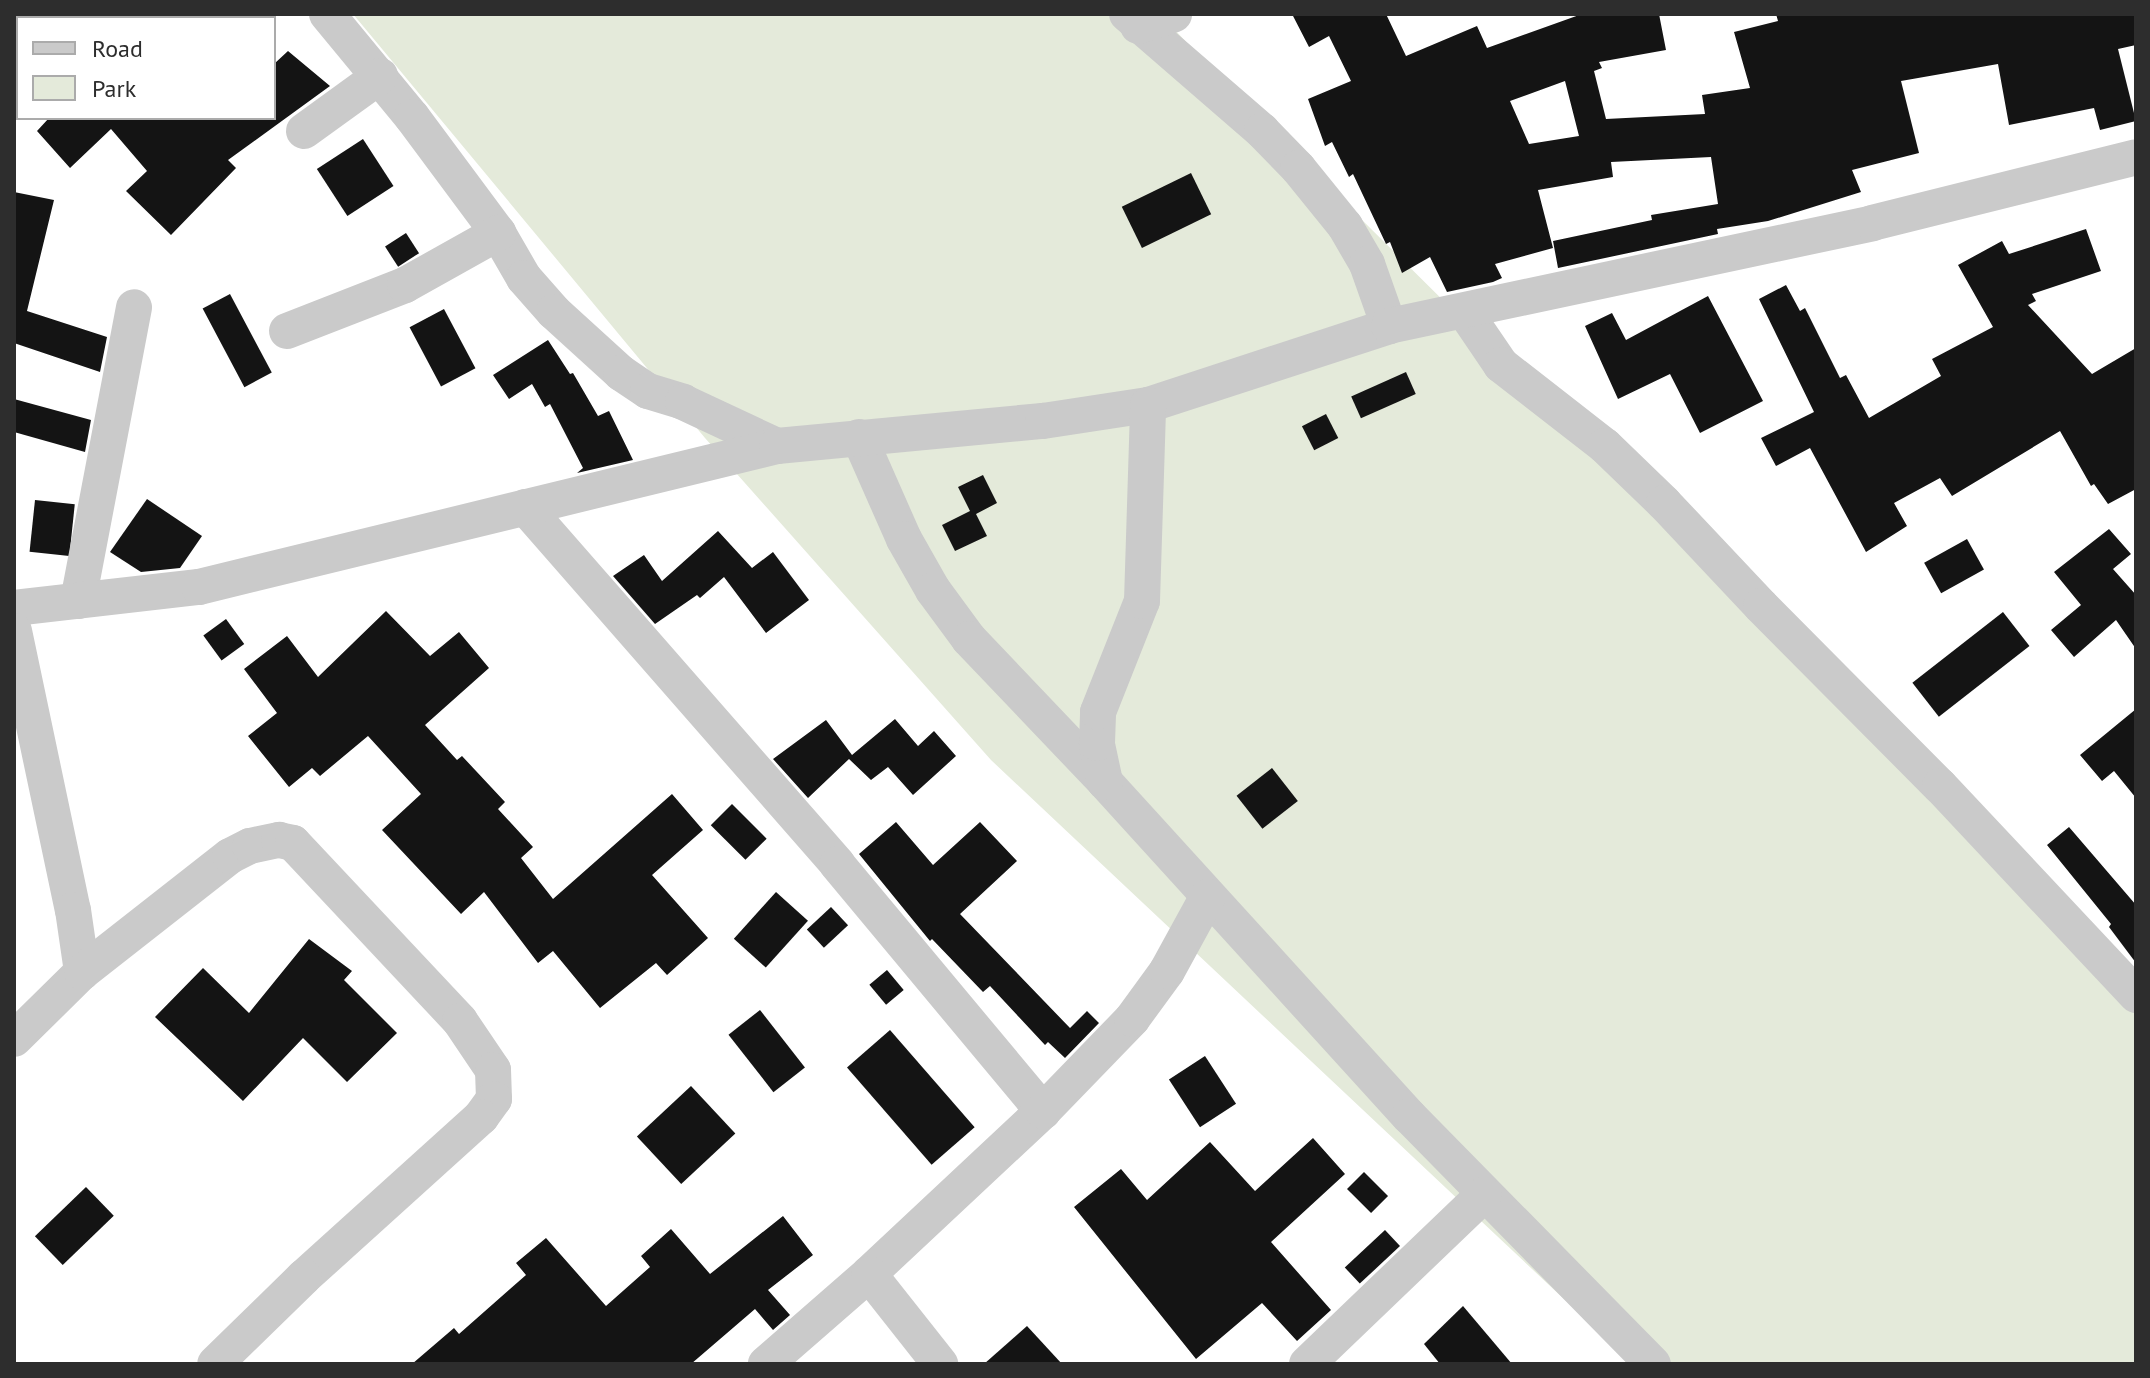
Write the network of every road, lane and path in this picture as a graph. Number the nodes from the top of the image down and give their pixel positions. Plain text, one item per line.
1 (327, 14) edge
2 (1174, 14) edge
3 (1132, 20) edge
4 (380, 76) junction
5 (304, 131) dead end
6 (2136, 157) edge
7 (498, 233) junction
8 (134, 307) dead end
9 (1465, 312) junction
10 (1389, 326) junction
11 (287, 331) dead end
12 (1148, 405) junction
13 (859, 437) junction
14 (777, 446) junction
15 (525, 507) junction
16 (78, 601) junction
17 (14, 608) edge
18 (14, 631) edge
19 (1105, 782) junction
20 (1208, 896) junction
21 (82, 972) junction
22 (2136, 995) edge
23 (14, 1039) edge
24 (1043, 1111) junction
25 (1484, 1194) junction
26 (869, 1274) junction
27 (215, 1364) edge
28 (766, 1364) edge
29 (940, 1364) edge
30 (1307, 1364) edge
31 (1653, 1364) edge

1 - 4 street
2 - 3 street
3 - 10 street
4 - 5 street
4 - 7 street
6 - 9 street
7 - 11 street
7 - 14 street
8 - 16 street
9 - 10 street
9 - 22 street
10 - 12 street
12 - 13 street
12 - 19 street
13 - 14 street
13 - 19 street
14 - 15 street
15 - 16 street
15 - 24 street
16 - 17 street
18 - 21 street
19 - 20 street
20 - 24 street
20 - 25 street
21 - 23 street
21 - 27 street
24 - 26 street
25 - 30 street
25 - 31 street
26 - 28 street
26 - 29 street

